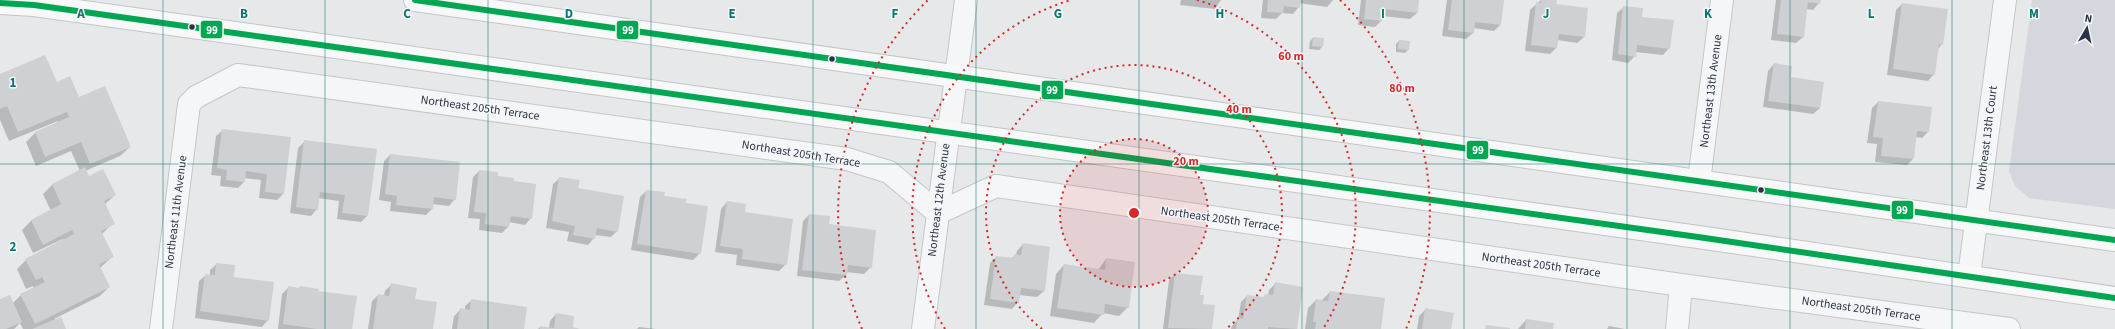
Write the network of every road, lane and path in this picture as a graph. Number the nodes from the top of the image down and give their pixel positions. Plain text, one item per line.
1 (415, 0) edge
2 (966, 0) edge
3 (1722, 0) edge
4 (2005, 0) edge
5 (0, 3) edge
6 (955, 75) junction
7 (196, 97) joint
8 (948, 132) junction
9 (1699, 181) junction
10 (938, 213) junction
11 (1976, 219) junction
12 (2115, 240) edge
13 (1969, 276) junction
14 (1681, 286) junction
15 (2115, 298) edge
16 (161, 329) edge
17 (923, 329) edge
18 (1677, 329) edge
19 (2009, 329) edge

1 - 6 main road
2 - 6 street, Northeast 12th Avenue
3 - 9 street, Northeast 13th Avenue
4 - 11 street, Northeast 13th Court
5 - 8 main road
6 - 8 street, Northeast 12th Avenue
6 - 9 main road
7 - 10 street, Northeast 205th Terrace
7 - 16 street, Northeast 11th Avenue
8 - 10 street, Northeast 12th Avenue
8 - 13 main road
9 - 11 main road
10 - 14 street, Northeast 205th Terrace
10 - 17 street, Northeast 12th Avenue
11 - 12 main road
11 - 13 street, Northeast 13th Court
13 - 15 main road
14 - 18 street
14 - 19 street, Northeast 205th Terrace

